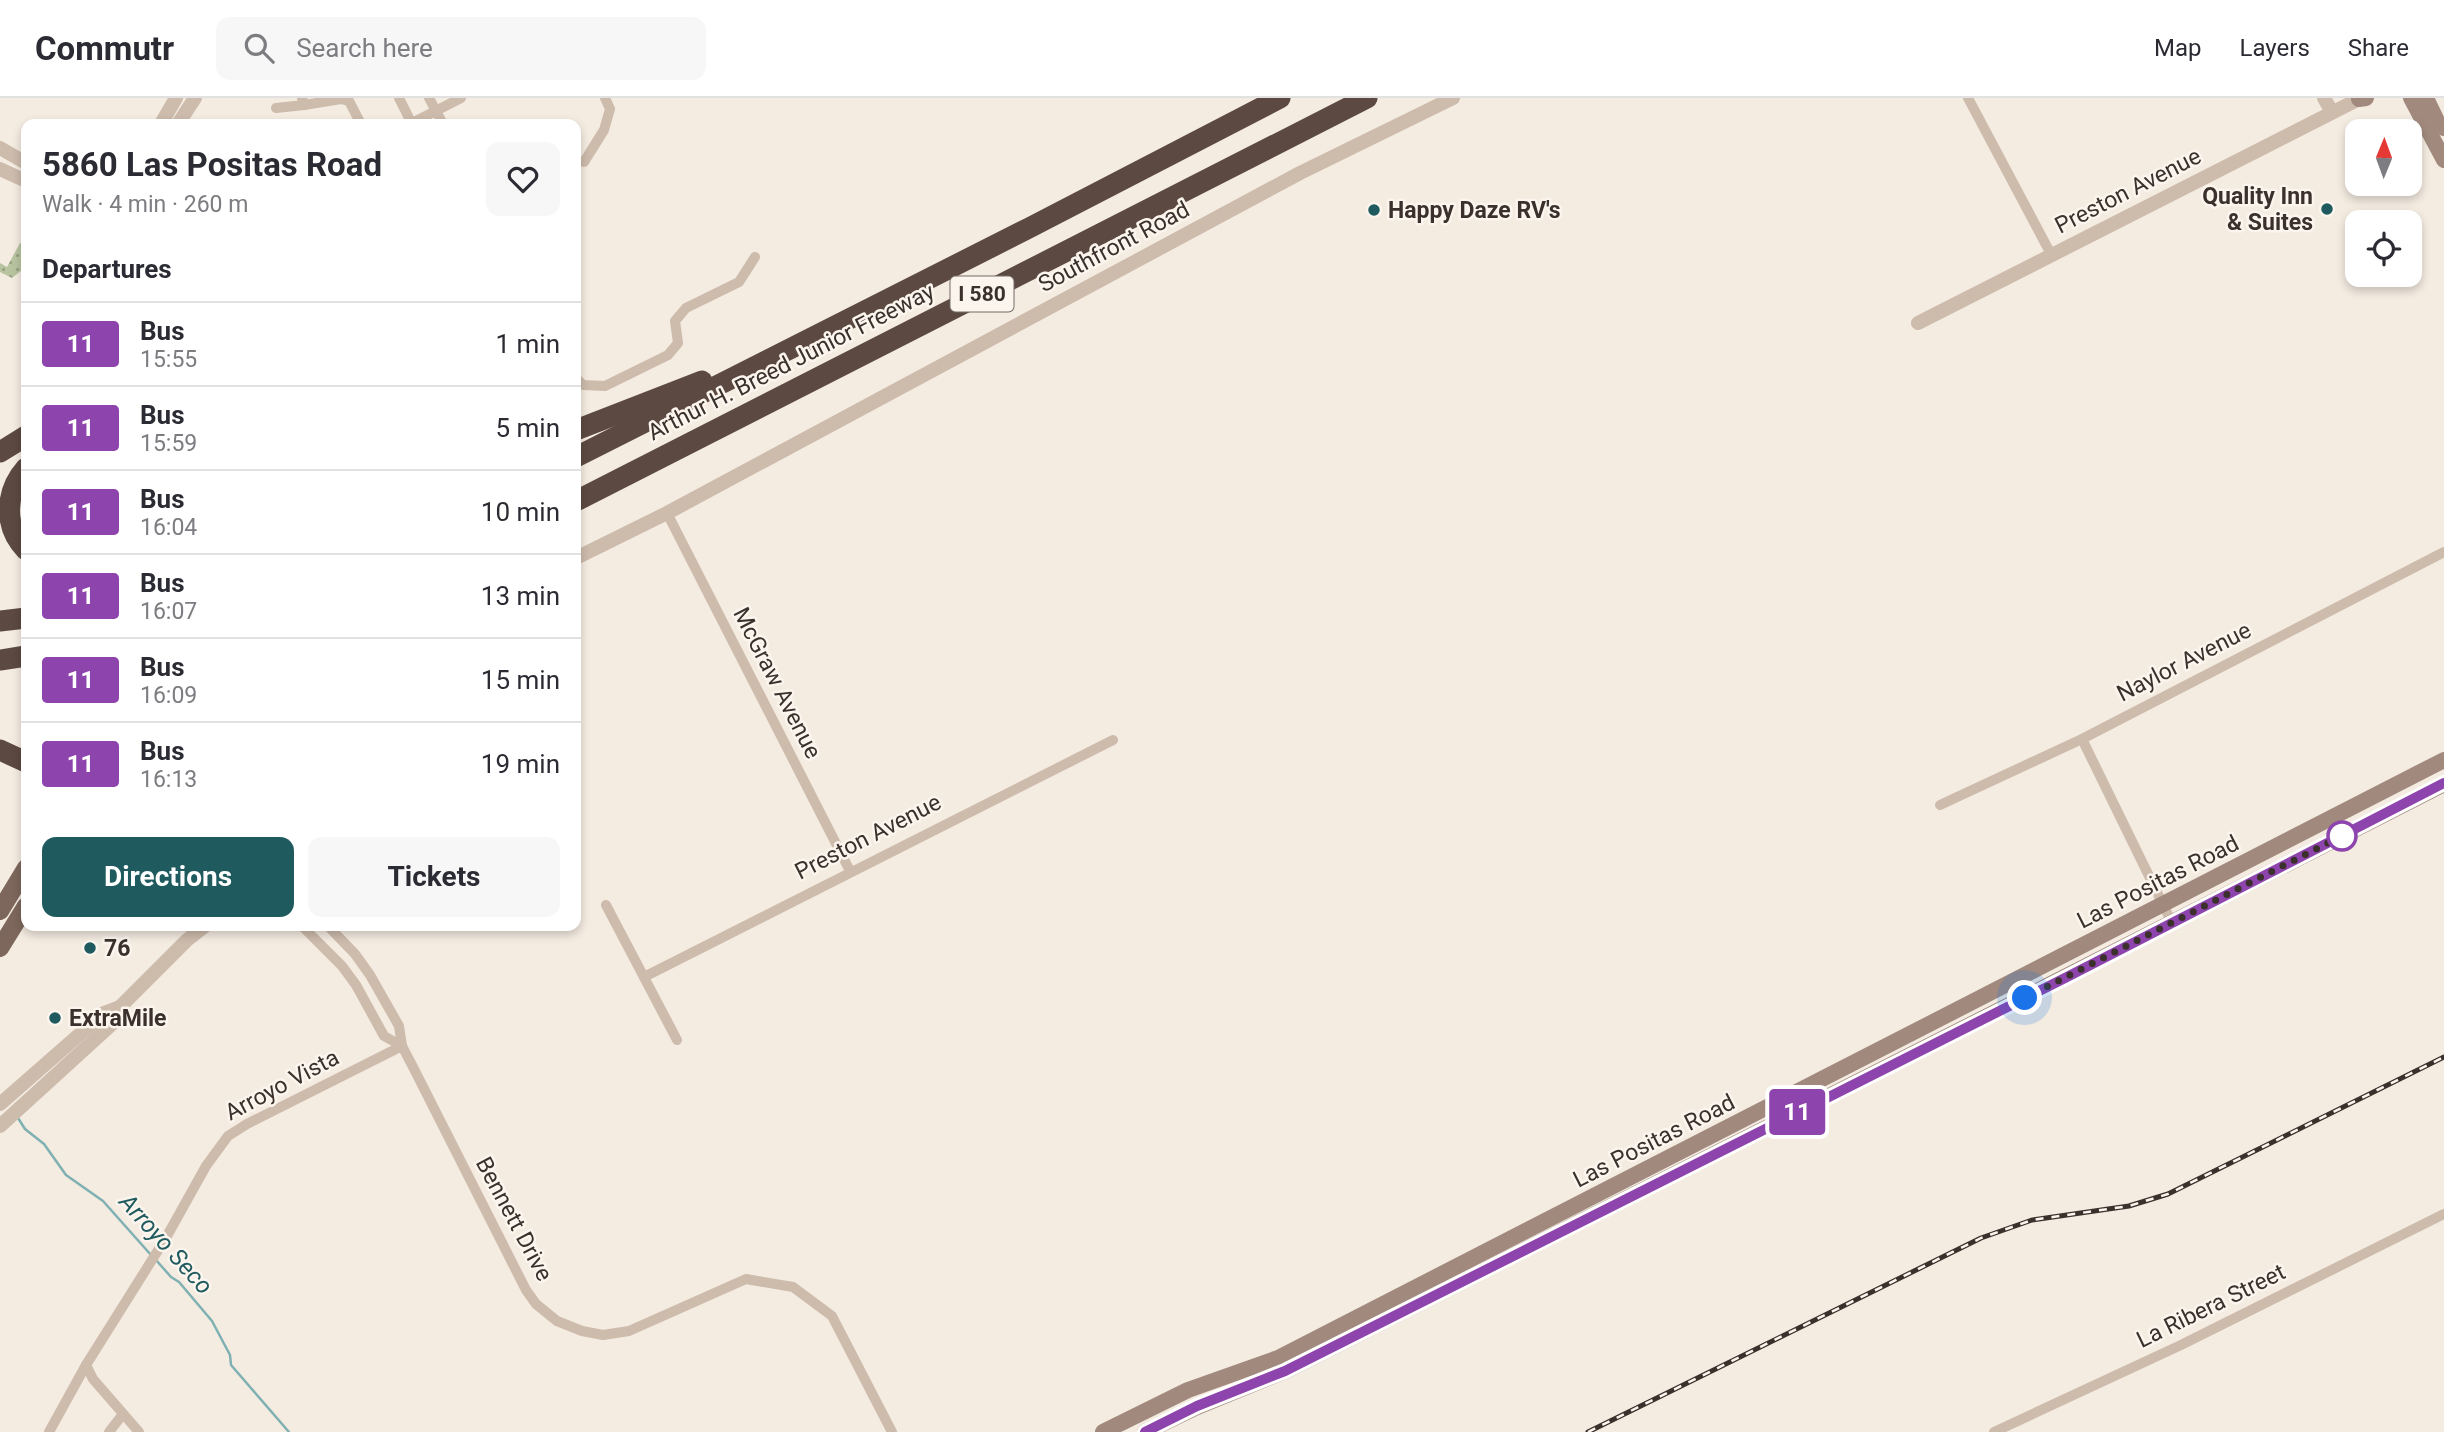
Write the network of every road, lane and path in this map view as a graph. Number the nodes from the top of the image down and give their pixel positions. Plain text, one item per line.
1 (176, 98) edge
2 (399, 98) edge
3 (429, 98) edge
4 (461, 98) edge
5 (605, 98) edge
6 (1280, 98) edge
7 (1367, 98) edge
8 (1452, 98) edge
9 (1968, 98) edge
10 (2324, 98) edge
11 (2359, 98) edge
12 (2366, 98) edge
13 (2414, 98) edge
14 (2436, 98) edge
15 (190, 100) edge
16 (303, 102) edge
17 (276, 108) dead end
18 (436, 111) junction
19 (2332, 112) junction
20 (2444, 114) edge
21 (164, 119) edge
22 (180, 119) edge
23 (358, 119) edge
24 (410, 119) edge
25 (421, 119) edge
26 (440, 119) edge
27 (2444, 128) edge
28 (0, 148) edge
29 (21, 160) edge
30 (2444, 160) edge
31 (584, 162) dead end
32 (0, 169) edge
33 (21, 179) edge
34 (2052, 256) junction
35 (755, 257) dead end
36 (1918, 323) dead end
37 (805, 340) junction
38 (581, 383) edge
39 (581, 428) edge
40 (21, 439) edge
41 (0, 452) edge
42 (581, 455) edge
43 (21, 475) edge
44 (597, 491) junction
45 (581, 499) edge
46 (581, 509) edge
47 (667, 513) junction
48 (21, 544) edge
49 (2444, 552) edge
50 (581, 556) edge
51 (21, 619) edge
52 (0, 621) edge
53 (21, 657) edge
54 (0, 660) edge
55 (2082, 739) junction
56 (1113, 740) dead end
57 (0, 750) edge
58 (21, 759) edge
59 (2444, 760) edge
60 (2444, 783) edge
61 (1940, 805) dead end
62 (2325, 821) junction
63 (2278, 868) junction
64 (850, 871) junction
65 (21, 876) edge
66 (606, 905) dead end
67 (2164, 905) junction
68 (0, 911) edge
69 (21, 914) edge
70 (2172, 923) junction
71 (199, 931) edge
72 (307, 931) edge
73 (333, 931) edge
74 (0, 948) edge
75 (644, 977) junction
76 (120, 1007) junction
77 (677, 1040) dead end
78 (402, 1046) junction
79 (0, 1104) edge
80 (2, 1125) edge
81 (2444, 1214) edge
82 (86, 1365) junction
83 (123, 1414) junction
84 (49, 1432) edge
85 (108, 1432) edge
86 (139, 1432) edge
87 (892, 1432) edge
88 (1103, 1432) edge
89 (1145, 1432) edge
90 (1994, 1432) edge

1 - 21 street
2 - 24 street
3 - 18 street
4 - 18 street
5 - 31 street
6 - 37 highway, Arthur H. Breed Junior Freeway / I 580
7 - 44 highway, Arthur H. Breed Junior Freeway / I 580
8 - 47 street, Southfront Road
9 - 34 street
10 - 19 street
11 - 12 main road
11 - 19 street, Preston Avenue
13 - 27 main road
13 - 30 main road
14 - 20 main road
15 - 22 street
16 - 17 street
16 - 23 street
18 - 25 street
18 - 26 street
19 - 34 street, Preston Avenue
28 - 29 street
32 - 33 street
34 - 36 street, Preston Avenue
35 - 38 street
37 - 39 highway
37 - 42 highway, Arthur H. Breed Junior Freeway / I 580
40 - 41 highway
43 - 48 highway
44 - 45 highway, Arthur H. Breed Junior Freeway / I 580
44 - 46 highway
47 - 50 street, Southfront Road
47 - 64 street, McGraw Avenue
49 - 55 street, Naylor Avenue
51 - 52 highway
53 - 54 highway
55 - 61 street, Naylor Avenue
55 - 67 street
56 - 64 street, Preston Avenue
57 - 58 highway
59 - 62 main road, Las Positas Road
60 - 63 main road, Las Positas Road
62 - 63 main road
62 - 67 main road, Las Positas Road
63 - 70 main road, Las Positas Road
64 - 75 street, Preston Avenue
65 - 68 main road
66 - 75 street
67 - 70 street
67 - 88 main road, Las Positas Road
69 - 74 main road
70 - 89 main road, Las Positas Road
71 - 76 street
72 - 78 street, Bennett Drive
73 - 78 street, Bennett Drive
75 - 77 street
76 - 79 street
76 - 80 street
78 - 82 street, Arroyo Vista
78 - 87 street, Bennett Drive
81 - 90 street, La Ribera Street
82 - 83 street
82 - 84 street, Arroyo Vista
83 - 85 street
83 - 86 street

